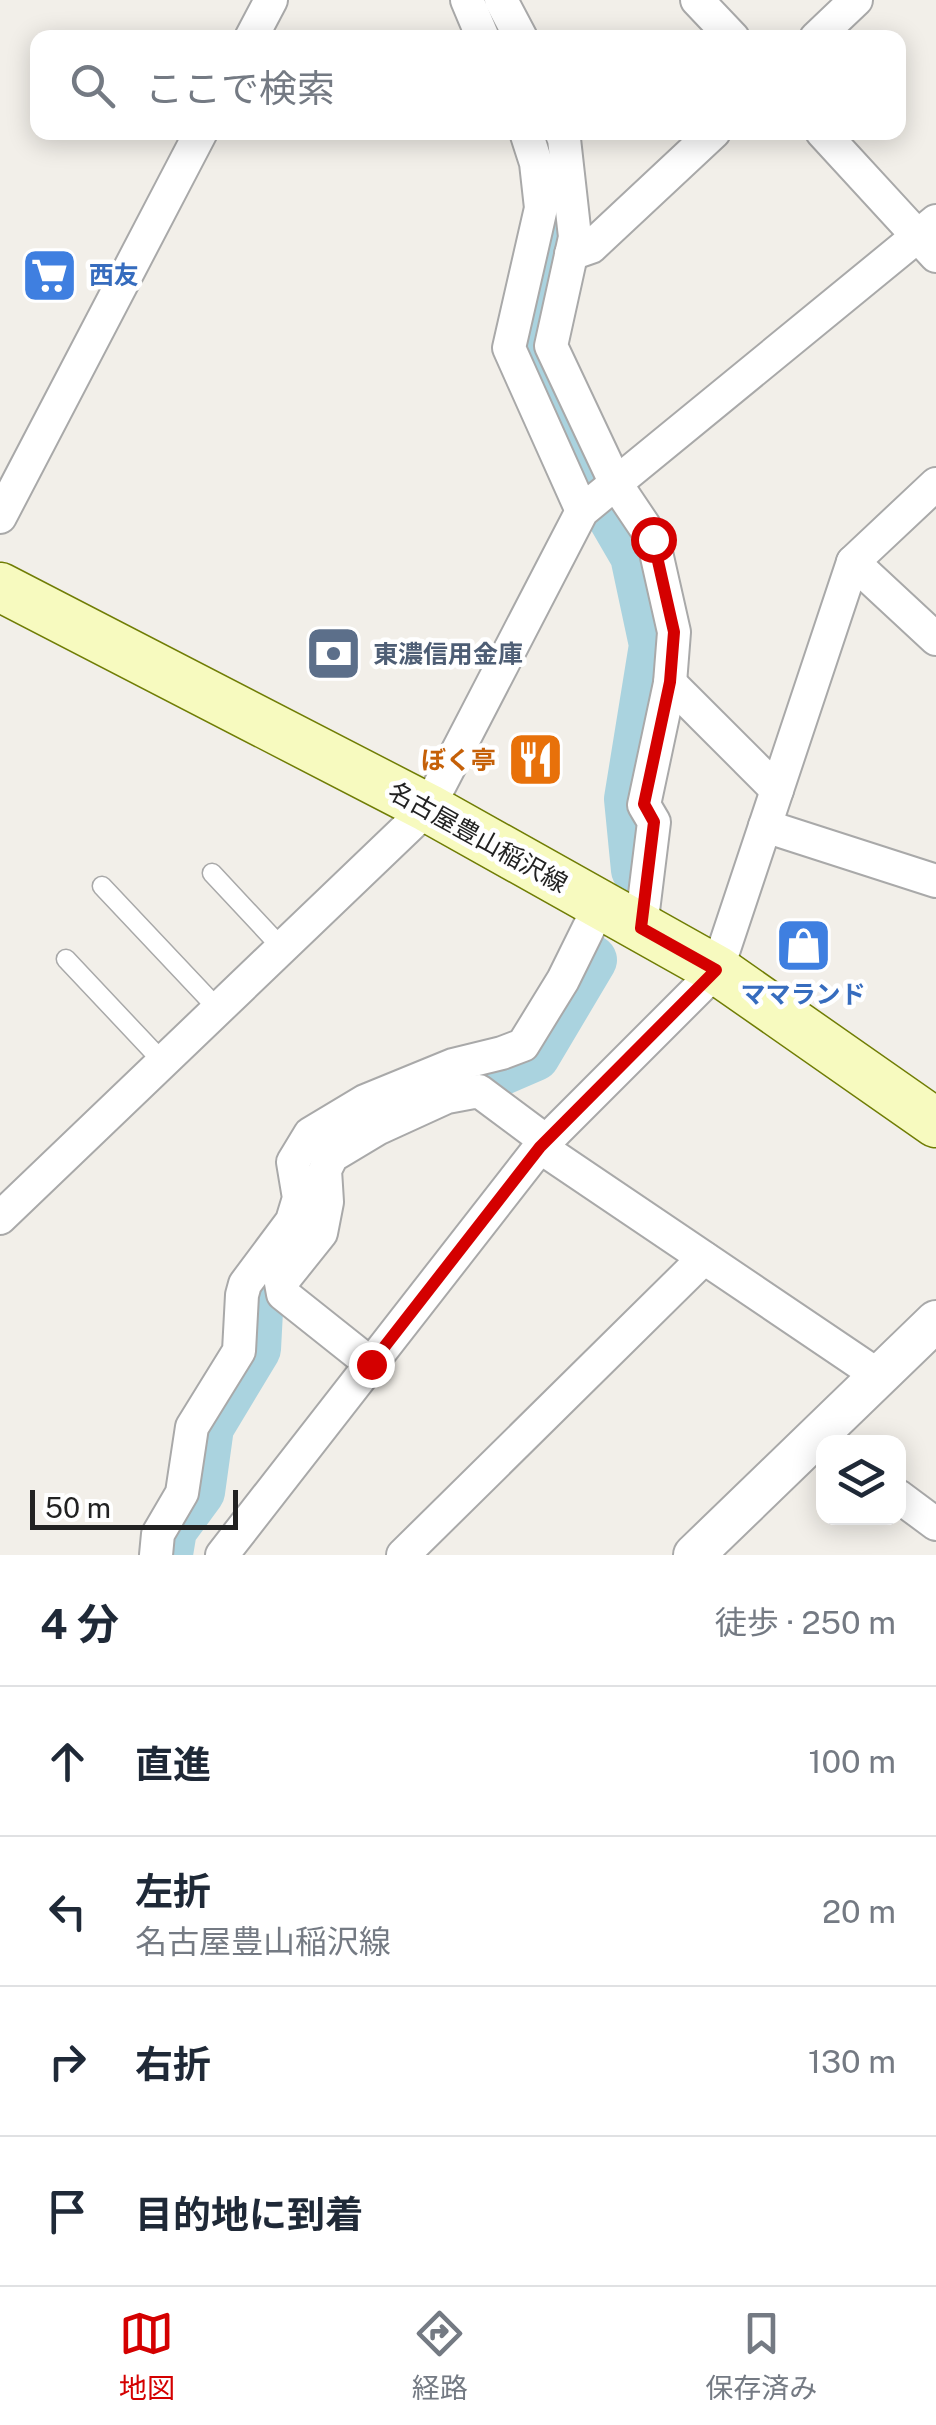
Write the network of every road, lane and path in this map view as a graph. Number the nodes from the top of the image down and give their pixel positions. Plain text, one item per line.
1 (271, 0) edge
2 (466, 0) edge
3 (502, 0) edge
4 (698, 0) edge
5 (856, 0) edge
6 (255, 30) edge
7 (479, 30) edge
8 (517, 30) edge
9 (726, 30) edge
10 (824, 30) edge
11 (198, 140) edge
12 (528, 140) edge
13 (564, 140) edge
14 (705, 140) edge
15 (830, 140) edge
16 (930, 238) edge
17 (571, 254) junction
18 (936, 484) edge
19 (599, 498) junction
20 (0, 516) edge
21 (853, 562) junction
22 (0, 587) edge
23 (936, 640) edge
24 (670, 682) junction
25 (777, 790) junction
26 (428, 808) junction
27 (764, 826) junction
28 (212, 873) dead end
29 (936, 881) edge
30 (102, 886) dead end
31 (620, 916) junction
32 (282, 948) junction
33 (66, 959) dead end
34 (716, 970) junction
35 (218, 1010) junction
36 (163, 1062) junction
37 (936, 1122) edge
38 (543, 1144) junction
39 (0, 1218) edge
40 (704, 1258) junction
41 (936, 1320) edge
42 (371, 1364) junction
43 (879, 1376) junction
44 (826, 1435) edge
45 (816, 1445) edge
46 (906, 1502) edge
47 (936, 1524) edge
48 (156, 1555) edge
49 (222, 1555) edge
50 (403, 1555) edge
51 (694, 1555) edge

1 - 6 street
2 - 7 street
3 - 8 street
4 - 9 street
5 - 10 street
11 - 20 street
12 - 19 street
13 - 17 street
14 - 17 street
15 - 16 street
16 - 19 street
17 - 19 street
18 - 21 street
19 - 24 street
19 - 26 street
21 - 23 street
21 - 25 street
22 - 26 main road, 名古屋豊山稲沢線
24 - 25 street
24 - 31 street
25 - 27 street
26 - 31 main road, 名古屋豊山稲沢線
26 - 32 street
27 - 29 street
27 - 34 street
28 - 32 lane
30 - 35 lane
31 - 34 main road, 名古屋豊山稲沢線
31 - 48 street
32 - 35 street
33 - 36 lane
34 - 37 main road, 名古屋豊山稲沢線
34 - 38 street
35 - 36 street
36 - 39 street
38 - 40 street
38 - 42 street
38 - 42 street
40 - 43 street
40 - 50 street
41 - 43 street
42 - 49 street
43 - 44 street
45 - 51 street
46 - 47 street

